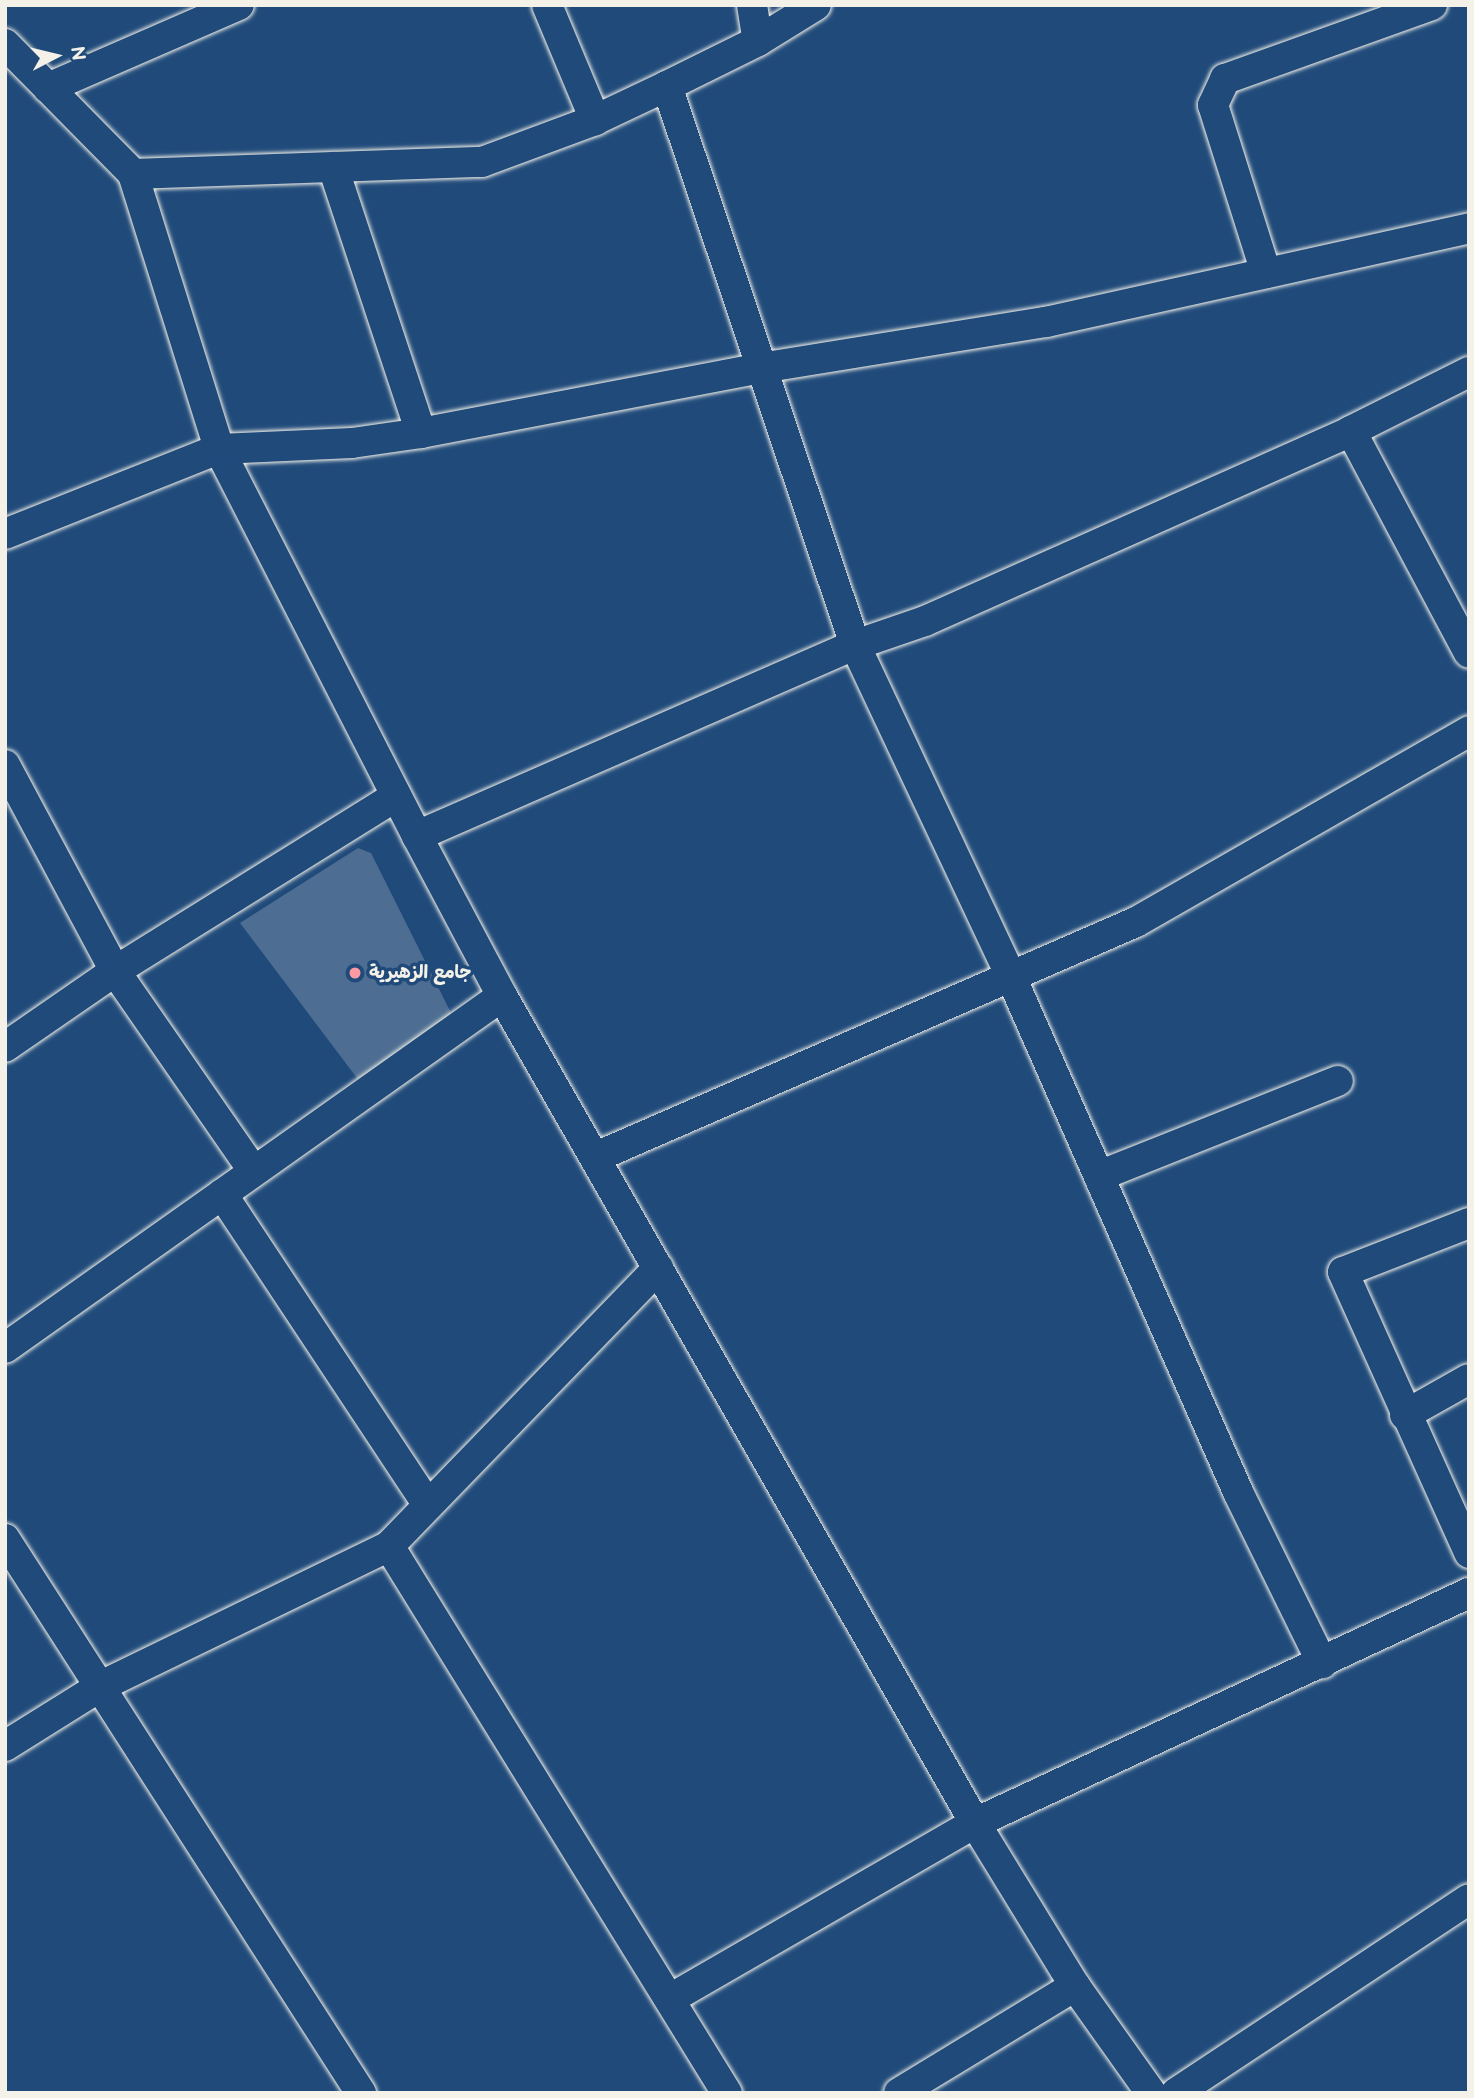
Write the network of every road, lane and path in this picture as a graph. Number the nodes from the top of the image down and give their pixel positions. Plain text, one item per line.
1 (239, 5) edge
2 (547, 5) edge
3 (752, 5) edge
4 (816, 5) edge
5 (1432, 5) edge
6 (758, 41) junction
7 (5, 44) edge
8 (667, 86) junction
9 (48, 89) junction
10 (595, 120) junction
11 (333, 167) junction
12 (133, 174) junction
13 (1469, 228) edge
14 (1266, 273) junction
15 (761, 368) junction
16 (1469, 372) edge
17 (1351, 430) junction
18 (421, 433) junction
19 (219, 449) junction
20 (5, 534) edge
21 (855, 645) junction
22 (1469, 653) edge
23 (1469, 731) edge
24 (5, 765) edge
25 (396, 796) junction
26 (416, 836) junction
27 (115, 971) junction
28 (1012, 979) junction
29 (502, 996) junction
30 (5, 1047) edge
31 (1338, 1081) dead end
32 (596, 1157) junction
33 (252, 1169) junction
34 (1099, 1176) junction
35 (222, 1194) junction
36 (1469, 1223) edge
37 (658, 1268) junction
38 (5, 1348) edge
39 (1469, 1379) edge
40 (1405, 1415) junction
41 (428, 1505) junction
42 (5, 1539) edge
43 (389, 1546) junction
44 (1469, 1553) edge
45 (1469, 1593) edge
46 (1322, 1663) junction
47 (101, 1686) junction
48 (5, 1746) edge
49 (975, 1823) junction
50 (1469, 1899) edge
51 (1075, 1986) junction
52 (670, 1999) junction
53 (360, 2093) edge
54 (727, 2093) edge
55 (899, 2093) edge
56 (1151, 2093) edge
57 (1176, 2093) edge

1 - 9 street
2 - 10 street
3 - 6 street
4 - 6 street
5 - 14 street
6 - 8 street
7 - 9 street
8 - 10 street
8 - 15 street
9 - 12 street
10 - 11 street
11 - 12 street
11 - 18 street
12 - 19 street
13 - 14 street
14 - 15 street
15 - 18 street
15 - 21 street
16 - 17 street
17 - 21 street
17 - 22 street
18 - 19 street
19 - 20 street
19 - 25 street
21 - 26 street
21 - 28 street
23 - 28 street
24 - 27 street
25 - 26 street
25 - 27 street
26 - 29 street
27 - 30 street
27 - 33 street
28 - 32 street
28 - 34 street
29 - 32 street
29 - 33 street
31 - 34 street
32 - 37 street
33 - 35 street
34 - 46 street
35 - 38 street
35 - 41 street
36 - 40 street
37 - 41 street
37 - 49 street
39 - 40 street
40 - 44 street
41 - 43 street
42 - 47 street
43 - 47 street
43 - 52 street
45 - 46 street
46 - 49 street
47 - 48 street
47 - 53 street
49 - 51 street
49 - 52 street
50 - 57 street
51 - 55 street
51 - 56 street
52 - 54 street

